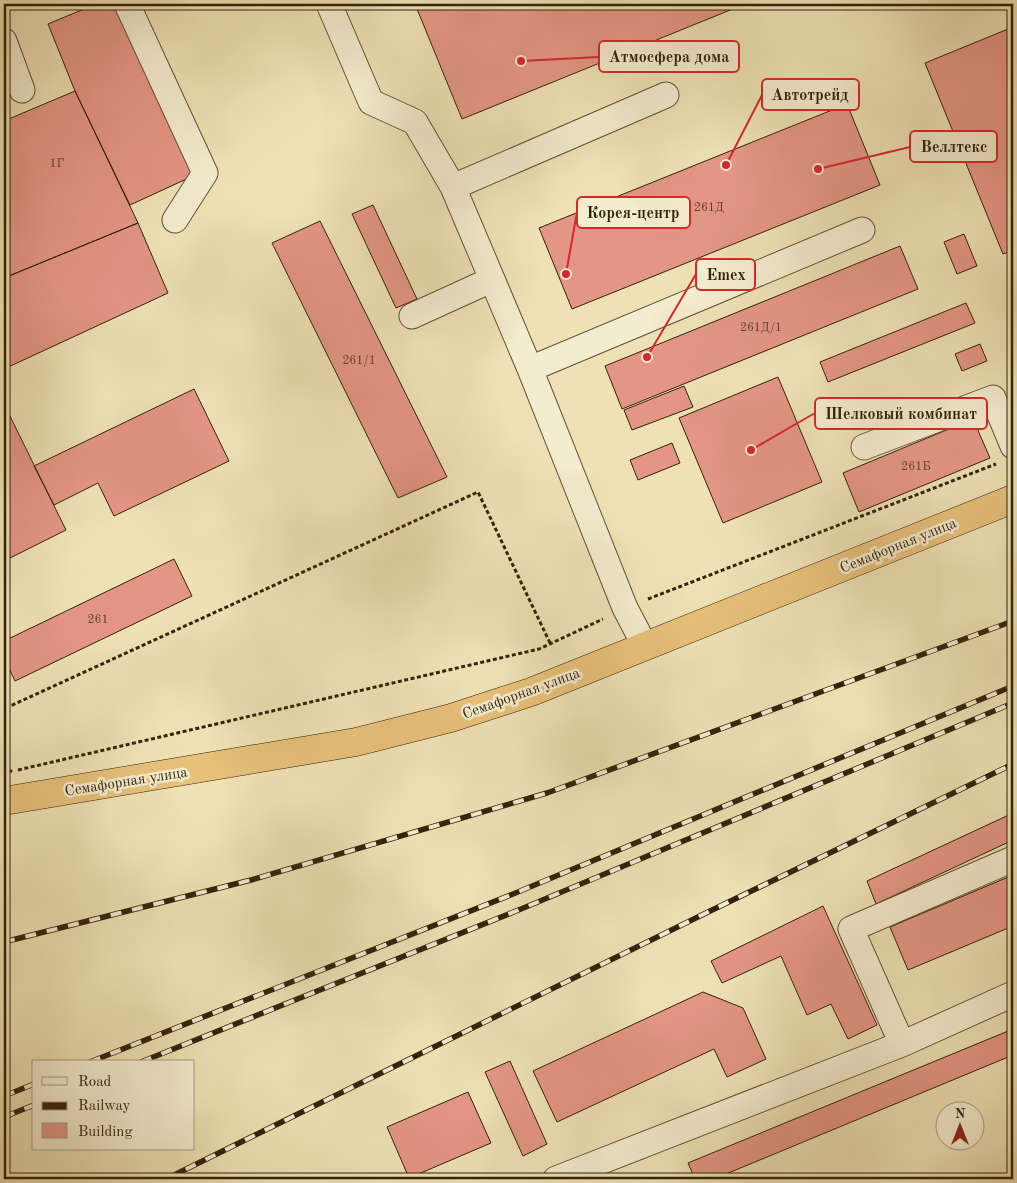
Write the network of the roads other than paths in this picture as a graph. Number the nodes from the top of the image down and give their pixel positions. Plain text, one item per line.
1 (127, 4) edge
2 (329, 4) edge
3 (4, 41) edge
4 (22, 90) dead end
5 (666, 95) dead end
6 (453, 187) junction
7 (175, 220) dead end
8 (862, 230) dead end
9 (491, 280) junction
10 (412, 316) dead end
11 (530, 369) junction
12 (864, 448) dead end
13 (1009, 453) edge
14 (1013, 499) edge
15 (645, 646) junction
16 (4, 801) edge
17 (1013, 859) edge
18 (1013, 994) edge
19 (902, 1044) junction
20 (556, 1179) edge

1 - 7 lane
2 - 6 lane
3 - 4 lane
5 - 6 lane
6 - 9 lane
8 - 11 lane
9 - 10 lane
9 - 11 lane
11 - 15 lane
12 - 13 lane
14 - 15 highway, Семафорная улица
15 - 16 highway, Семафорная улица
17 - 19 lane
18 - 19 lane
19 - 20 lane

